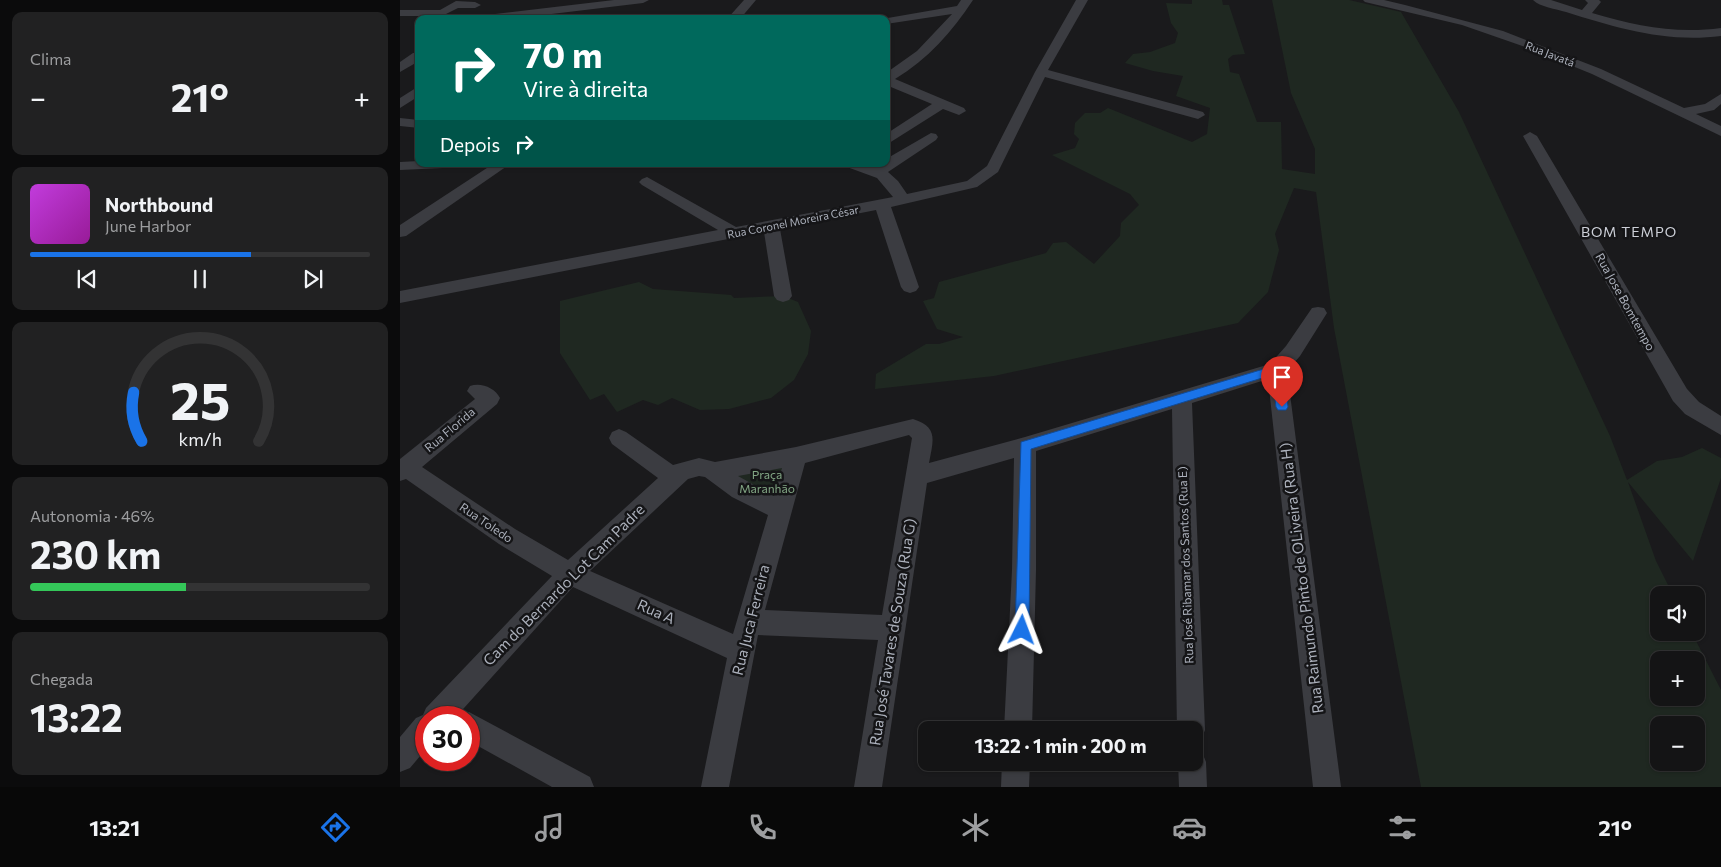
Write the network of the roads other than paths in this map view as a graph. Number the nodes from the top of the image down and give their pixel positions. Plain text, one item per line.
1 (643, 0) edge
2 (750, 0) edge
3 (1082, 0) edge
4 (1369, 0) edge
5 (1539, 0) edge
6 (1609, 0) edge
7 (1593, 1) edge
8 (476, 5) dead end
9 (964, 5) edge
10 (1413, 5) edge
11 (400, 13) edge
12 (513, 15) edge
13 (736, 15) edge
14 (1584, 15) junction
15 (890, 20) edge
16 (1721, 32) edge
17 (400, 55) edge
18 (415, 56) edge
19 (415, 58) edge
20 (400, 68) edge
21 (1041, 72) junction
22 (890, 76) edge
23 (890, 81) edge
24 (400, 90) edge
25 (415, 91) edge
26 (415, 93) edge
27 (1721, 98) edge
28 (400, 104) edge
29 (941, 104) junction
30 (1715, 108) edge
31 (959, 110) dead end
32 (1683, 112) junction
33 (1198, 115) dead end
34 (400, 122) edge
35 (415, 124) edge
36 (1718, 133) edge
37 (1530, 136) dead end
38 (931, 137) dead end
39 (890, 138) edge
40 (890, 164) edge
41 (498, 167) edge
42 (861, 167) edge
43 (885, 167) edge
44 (877, 172) junction
45 (647, 182) dead end
46 (902, 200) junction
47 (882, 204) junction
48 (771, 226) junction
49 (400, 232) edge
50 (734, 233) junction
51 (910, 287) dead end
52 (783, 296) dead end
53 (400, 297) edge
54 (1318, 313) dead end
55 (1277, 369) junction
56 (477, 391) dead end
57 (1182, 399) junction
58 (1721, 427) edge
59 (619, 438) dead end
60 (1025, 446) junction
61 (796, 456) junction
62 (709, 469) junction
63 (403, 470) edge
64 (917, 476) junction
65 (673, 477) junction
66 (780, 510) junction
67 (570, 574) junction
68 (750, 622) junction
69 (894, 628) junction
70 (741, 651) junction
71 (451, 706) edge
72 (1018, 721) edge
73 (1191, 721) edge
74 (480, 732) edge
75 (415, 743) edge
76 (400, 758) edge
77 (1016, 771) edge
78 (1192, 771) edge
79 (580, 787) edge
80 (715, 787) edge
81 (868, 787) edge
82 (1015, 787) edge
83 (1193, 787) edge
84 (1327, 787) edge

1 - 12 street
2 - 13 street
3 - 21 street, Rua Coronel Moreira César
4 - 10 street, Rua Javatá
5 - 14 street
6 - 7 street
7 - 14 street
8 - 11 street
9 - 15 street
9 - 22 street
10 - 32 street, Rua Javatá
14 - 16 street
17 - 18 street
19 - 20 street
21 - 33 street
21 - 46 street, Rua Coronel Moreira César
23 - 29 street
24 - 25 street
26 - 28 street
27 - 30 street
29 - 31 street
29 - 39 street
30 - 32 street
32 - 36 street, Rua Javatá
34 - 35 street
37 - 58 street, Rua Jose Bomtempo
38 - 40 street
41 - 49 street
42 - 44 street
43 - 44 street
44 - 46 street
45 - 50 street
46 - 47 street, Rua Coronel Moreira César
47 - 48 street, Rua Coronel Moreira César
47 - 51 street
48 - 50 street, Rua Coronel Moreira César
48 - 52 street
50 - 53 street, Rua Coronel Moreira César
54 - 55 street
55 - 57 street
55 - 84 street, Rua Raimundo Pinto de OLiveira (Rua H)
56 - 63 street, Rua Florida
57 - 60 street
57 - 73 street, Rua José Ribamar dos Santos (Rua E)
59 - 65 street
60 - 64 street
60 - 72 street
61 - 62 street, Cam do Bernardo Lot Cam Padre
61 - 64 street, Rua José Tavares de Souza (Rua G)
61 - 66 street, Rua Juca Ferreira
62 - 65 street, Cam do Bernardo Lot Cam Padre
62 - 66 street
63 - 67 street, Rua Toledo
64 - 69 street, Rua José Tavares de Souza (Rua G)
65 - 67 street, Cam do Bernardo Lot Cam Padre
66 - 68 street, Rua Juca Ferreira
67 - 70 street, Rua A
67 - 71 street, Cam do Bernardo Lot Cam Padre
68 - 69 street
68 - 70 street, Rua Juca Ferreira
69 - 81 street, Rua José Tavares de Souza (Rua G)
70 - 80 street, Rua Juca Ferreira
74 - 79 street
75 - 76 street, Cam do Bernardo Lot Cam Padre
77 - 82 street
78 - 83 street

